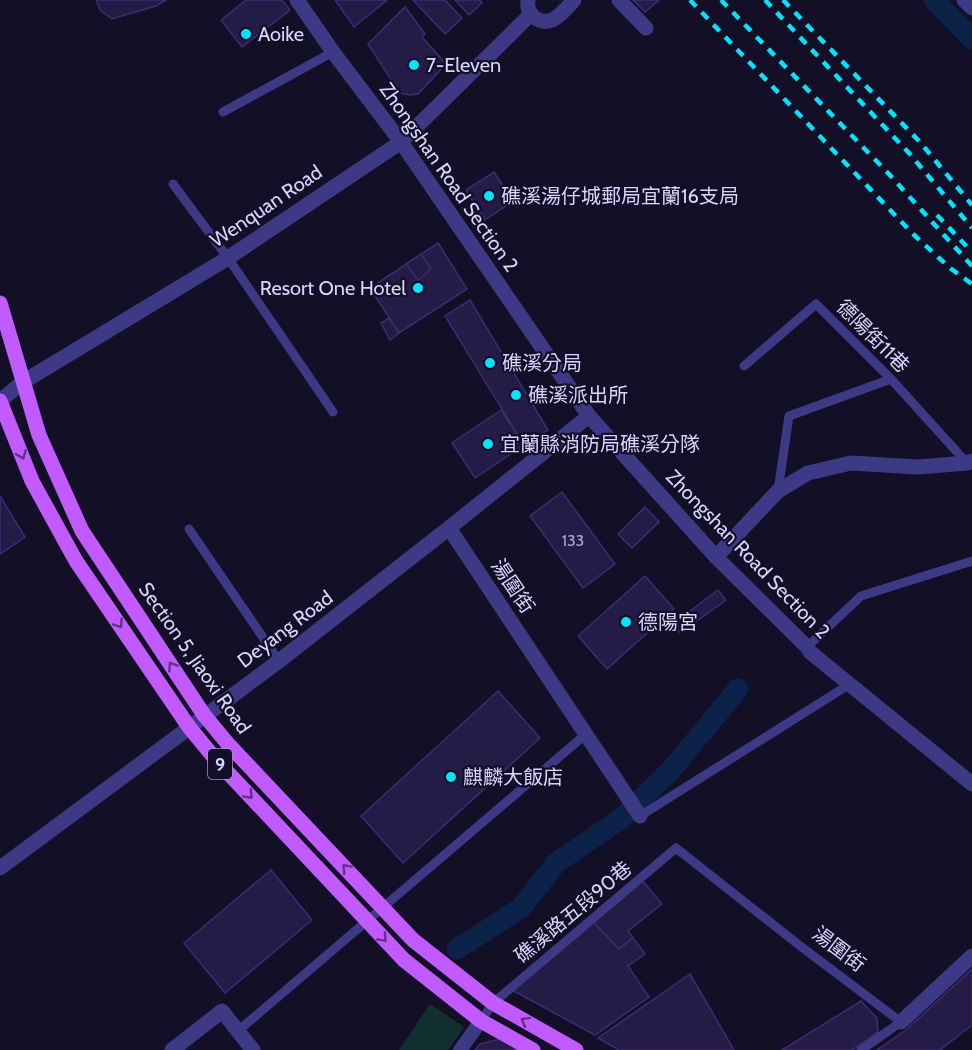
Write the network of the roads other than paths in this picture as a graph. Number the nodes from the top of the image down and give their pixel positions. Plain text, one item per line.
1 (297, 0) edge
2 (574, 0) edge
3 (619, 0) edge
4 (964, 0) edge
5 (530, 7) edge
6 (972, 8) edge
7 (646, 28) dead end
8 (333, 52) junction
9 (223, 112) dead end
10 (401, 142) junction
11 (173, 184) dead end
12 (228, 258) junction
13 (0, 303) edge
14 (744, 366) dead end
15 (891, 379) junction
16 (23, 382) junction
17 (0, 401) edge
18 (333, 412) dead end
19 (589, 416) junction
20 (969, 462) edge
21 (778, 491) junction
22 (449, 528) junction
23 (189, 529) dead end
24 (716, 556) junction
25 (972, 561) edge
26 (807, 647) junction
27 (279, 661) junction
28 (850, 684) junction
29 (204, 715) junction
30 (189, 727) junction
31 (586, 734) junction
32 (972, 784) edge
33 (640, 816) joint
34 (676, 848) joint
35 (0, 868) edge
36 (384, 908) junction
37 (367, 921) junction
38 (972, 956) edge
39 (494, 1004) junction
40 (481, 1021) junction
41 (901, 1022) junction
42 (238, 1031) junction
43 (172, 1050) edge
44 (253, 1050) edge
45 (460, 1050) edge
46 (533, 1050) edge
47 (576, 1050) edge
48 (861, 1050) edge

1 - 8 street, Zhongshan Road Section 2
2 - 5 street, Wenquan Road
3 - 7 street
4 - 6 street
5 - 10 street, Wenquan Road
8 - 9 lane
8 - 10 street, Zhongshan Road Section 2
10 - 12 street, Wenquan Road
10 - 19 street, Zhongshan Road Section 2
11 - 12 lane
12 - 16 street, Wenquan Road
12 - 18 lane
13 - 16 main road, Section 5, Jiaoxi Road / 9
14 - 15 lane, 德陽街11巷
15 - 20 lane, 德陽街11巷
15 - 21 lane
16 - 17 street, Wenquan Road
29 -> 16 main road, Section 5, Jiaoxi Road / 9
17 -> 30 main road, 9
19 - 22 street, Deyang Road
19 - 24 street, Zhongshan Road Section 2
20 - 21 street
21 - 24 street
22 - 27 street, Deyang Road
22 - 31 street, 湯圍街
23 - 27 lane
24 - 26 street, Zhongshan Road Section 2
25 - 26 lane
26 - 28 street, Zhongshan Road Section 2
27 - 29 street, Deyang Road
28 - 32 street, Zhongshan Road Section 2
28 - 33 lane
29 - 30 street, Deyang Road
36 -> 29 main road, Section 5, Jiaoxi Road / 9
30 - 35 street, Deyang Road
30 -> 37 main road, 9
31 - 33 street, 湯圍街
31 - 36 lane
34 - 39 lane, 礁溪路五段90巷
34 - 41 lane, 湯圍街
36 - 37 lane
36 - 39 main road, Section 5, Jiaoxi Road / 9
37 -> 40 main road, 9
37 - 42 lane
38 - 41 street
39 - 40 lane, 礁溪路五段90巷
47 -> 39 main road, Section 5, Jiaoxi Road / 9
40 - 45 street
40 - 46 main road, 9
41 - 48 lane
42 - 43 street
42 - 44 street

